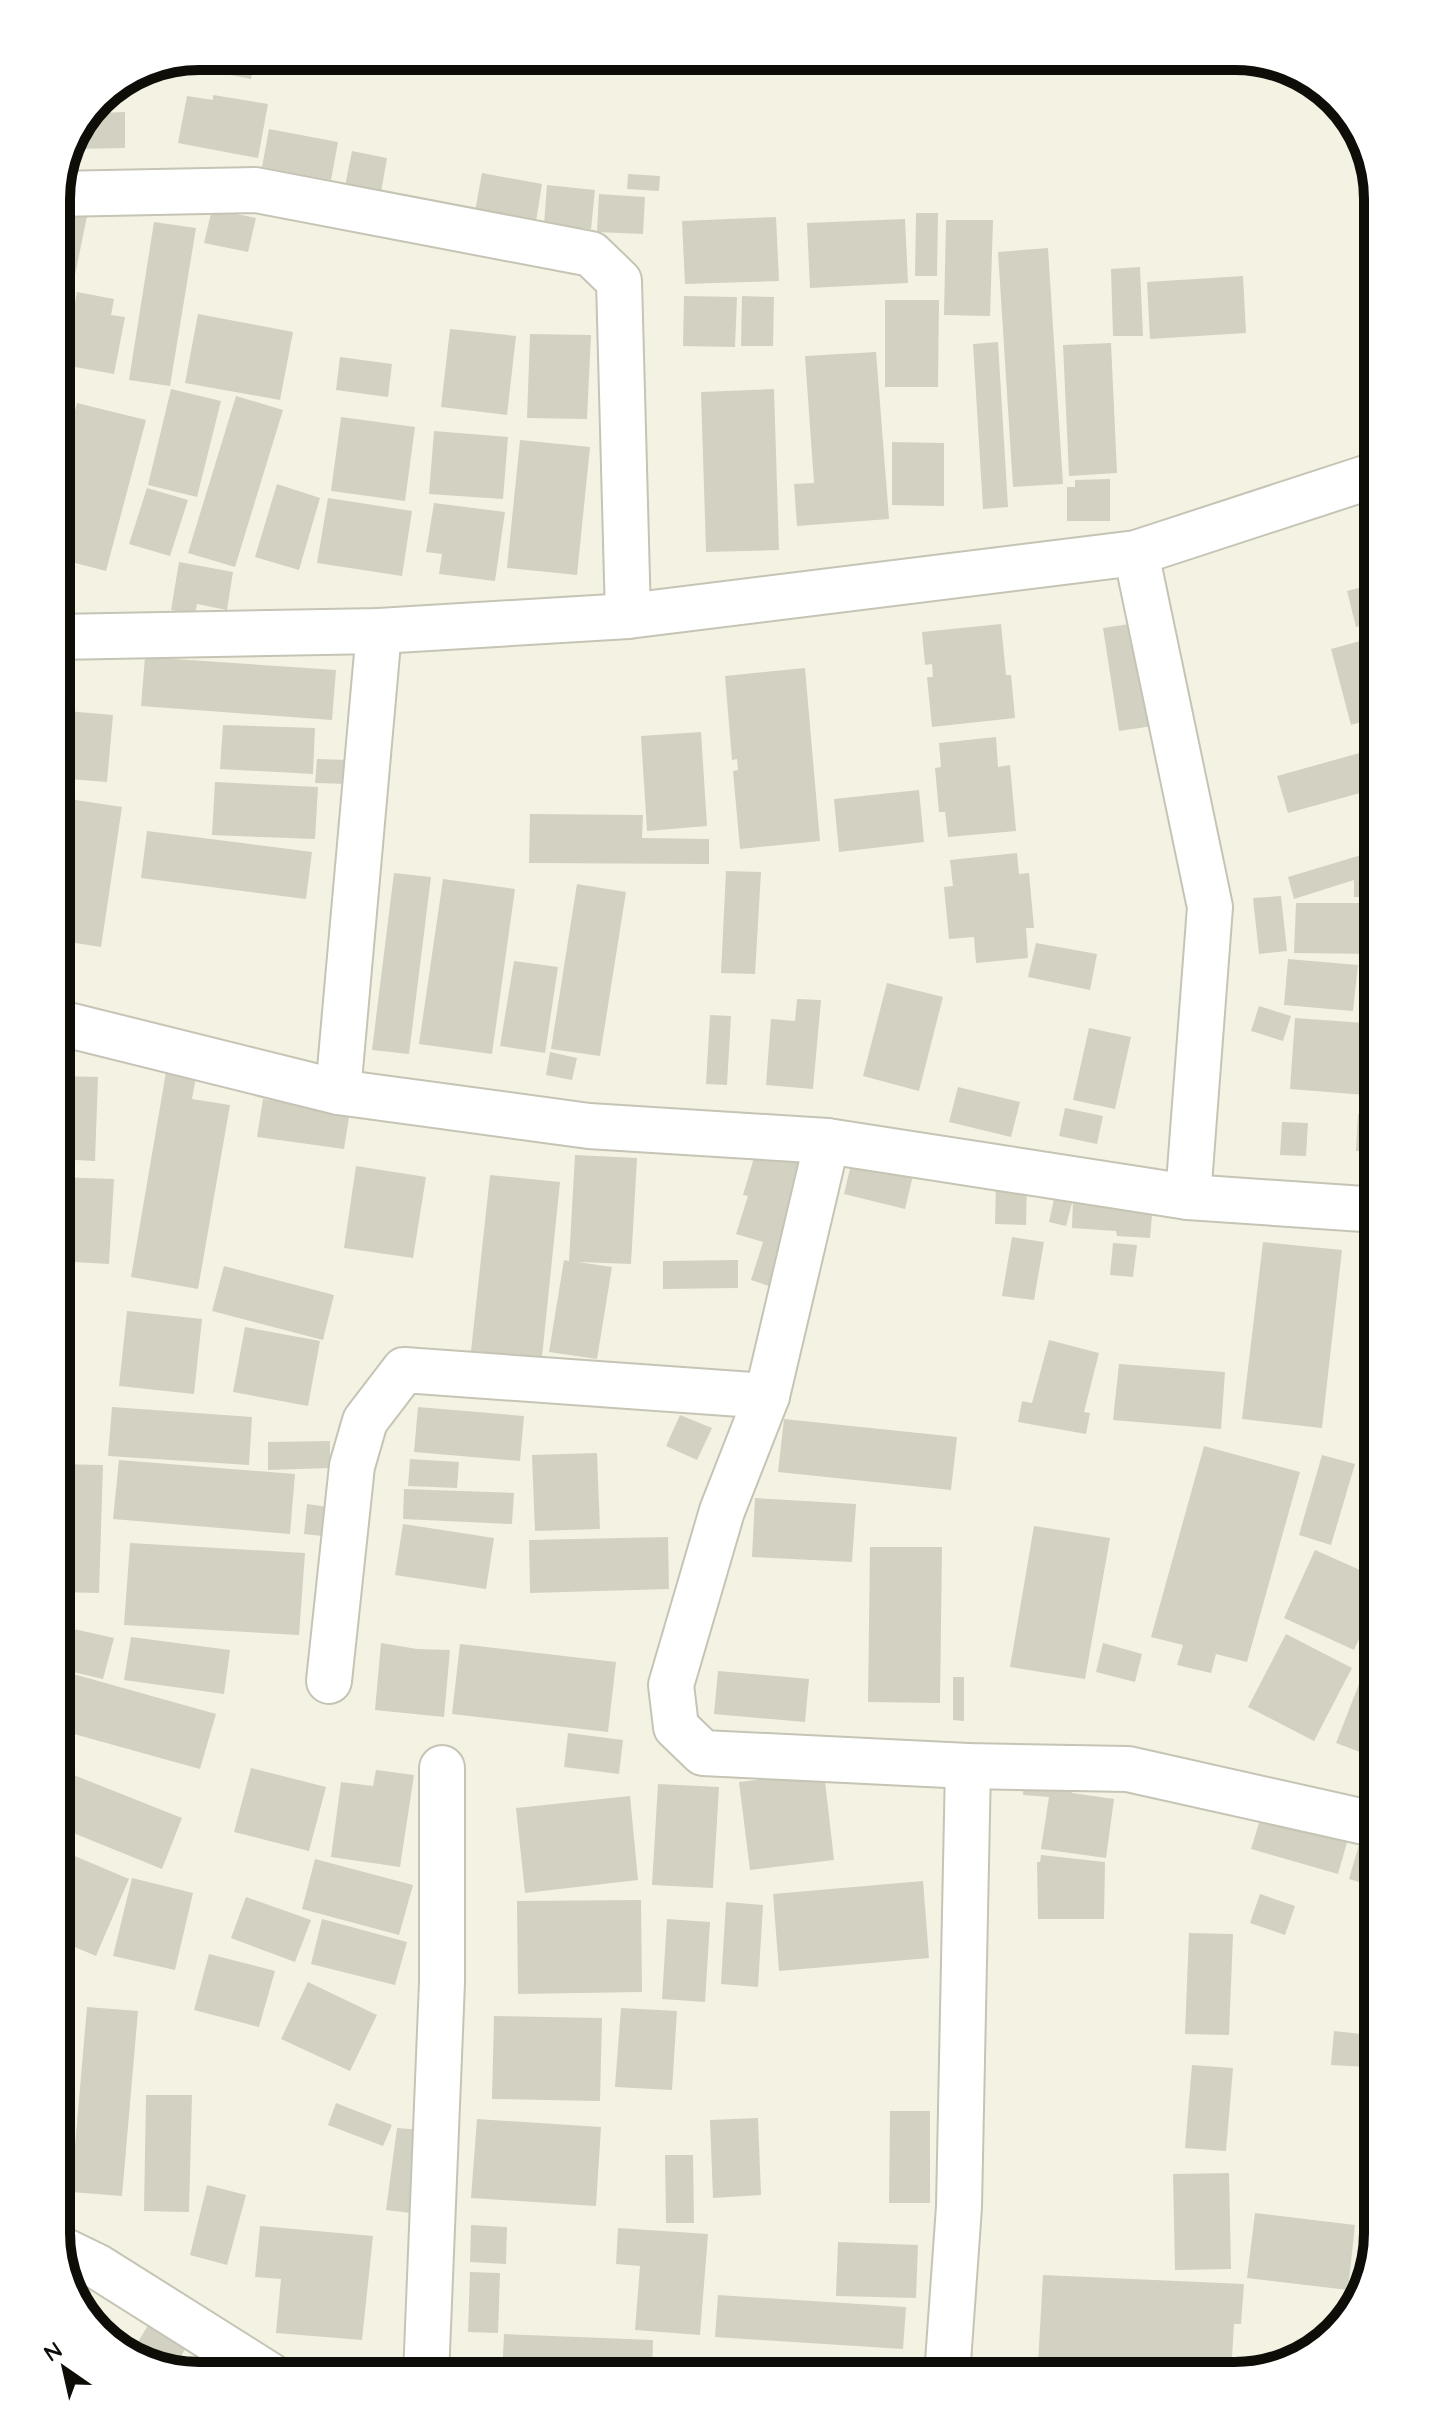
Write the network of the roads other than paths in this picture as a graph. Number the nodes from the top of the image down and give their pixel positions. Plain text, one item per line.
1 (70, 194) edge
2 (1364, 479) edge
3 (1136, 553) junction
4 (628, 616) junction
5 (379, 631) junction
6 (70, 637) edge
7 (70, 1025) edge
8 (338, 1092) junction
9 (827, 1141) junction
10 (1188, 1197) junction
11 (1364, 1209) edge
12 (767, 1396) junction
13 (329, 1681) dead end
14 (968, 1766) junction
15 (442, 1768) dead end
16 (1364, 1822) edge
17 (72, 2254) edge
18 (249, 2362) edge
19 (427, 2362) edge
20 (948, 2362) edge

1 - 4 street
2 - 3 street
3 - 4 street
3 - 10 street
4 - 5 street
5 - 6 street
5 - 8 street
7 - 8 street
8 - 9 street
9 - 10 street
9 - 12 street
10 - 11 street
12 - 13 street
12 - 14 street
14 - 16 street
14 - 20 street
15 - 19 street
17 - 18 street

